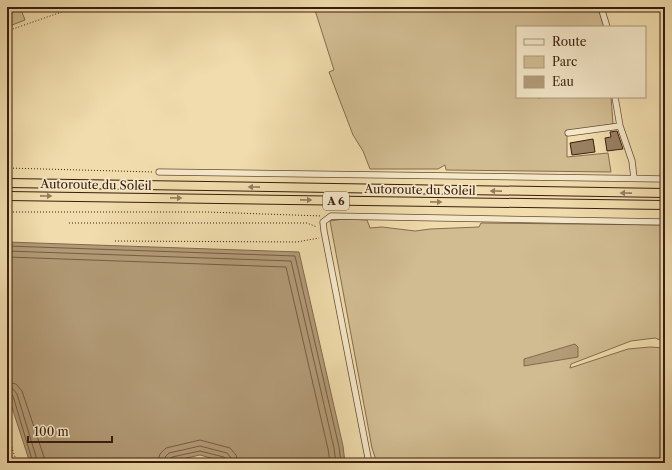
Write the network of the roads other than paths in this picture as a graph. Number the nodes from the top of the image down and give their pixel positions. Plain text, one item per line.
1 (601, 7) edge
2 (607, 26) edge
3 (615, 98) edge
4 (620, 126) junction
5 (568, 133) dead end
6 (159, 172) road end
7 (634, 175) junction
8 (665, 178) edge
9 (7, 184) edge
10 (665, 193) edge
11 (7, 196) edge
12 (665, 206) edge
13 (665, 222) edge
14 (369, 463) edge

1 - 2 street
3 - 4 street
4 - 5 street
4 - 7 street
6 - 7 street
7 - 8 street
10 -> 9 highway, Autoroute du Soleil / A 6
11 -> 12 highway, Autoroute du Soleil / A 6
13 - 14 street

